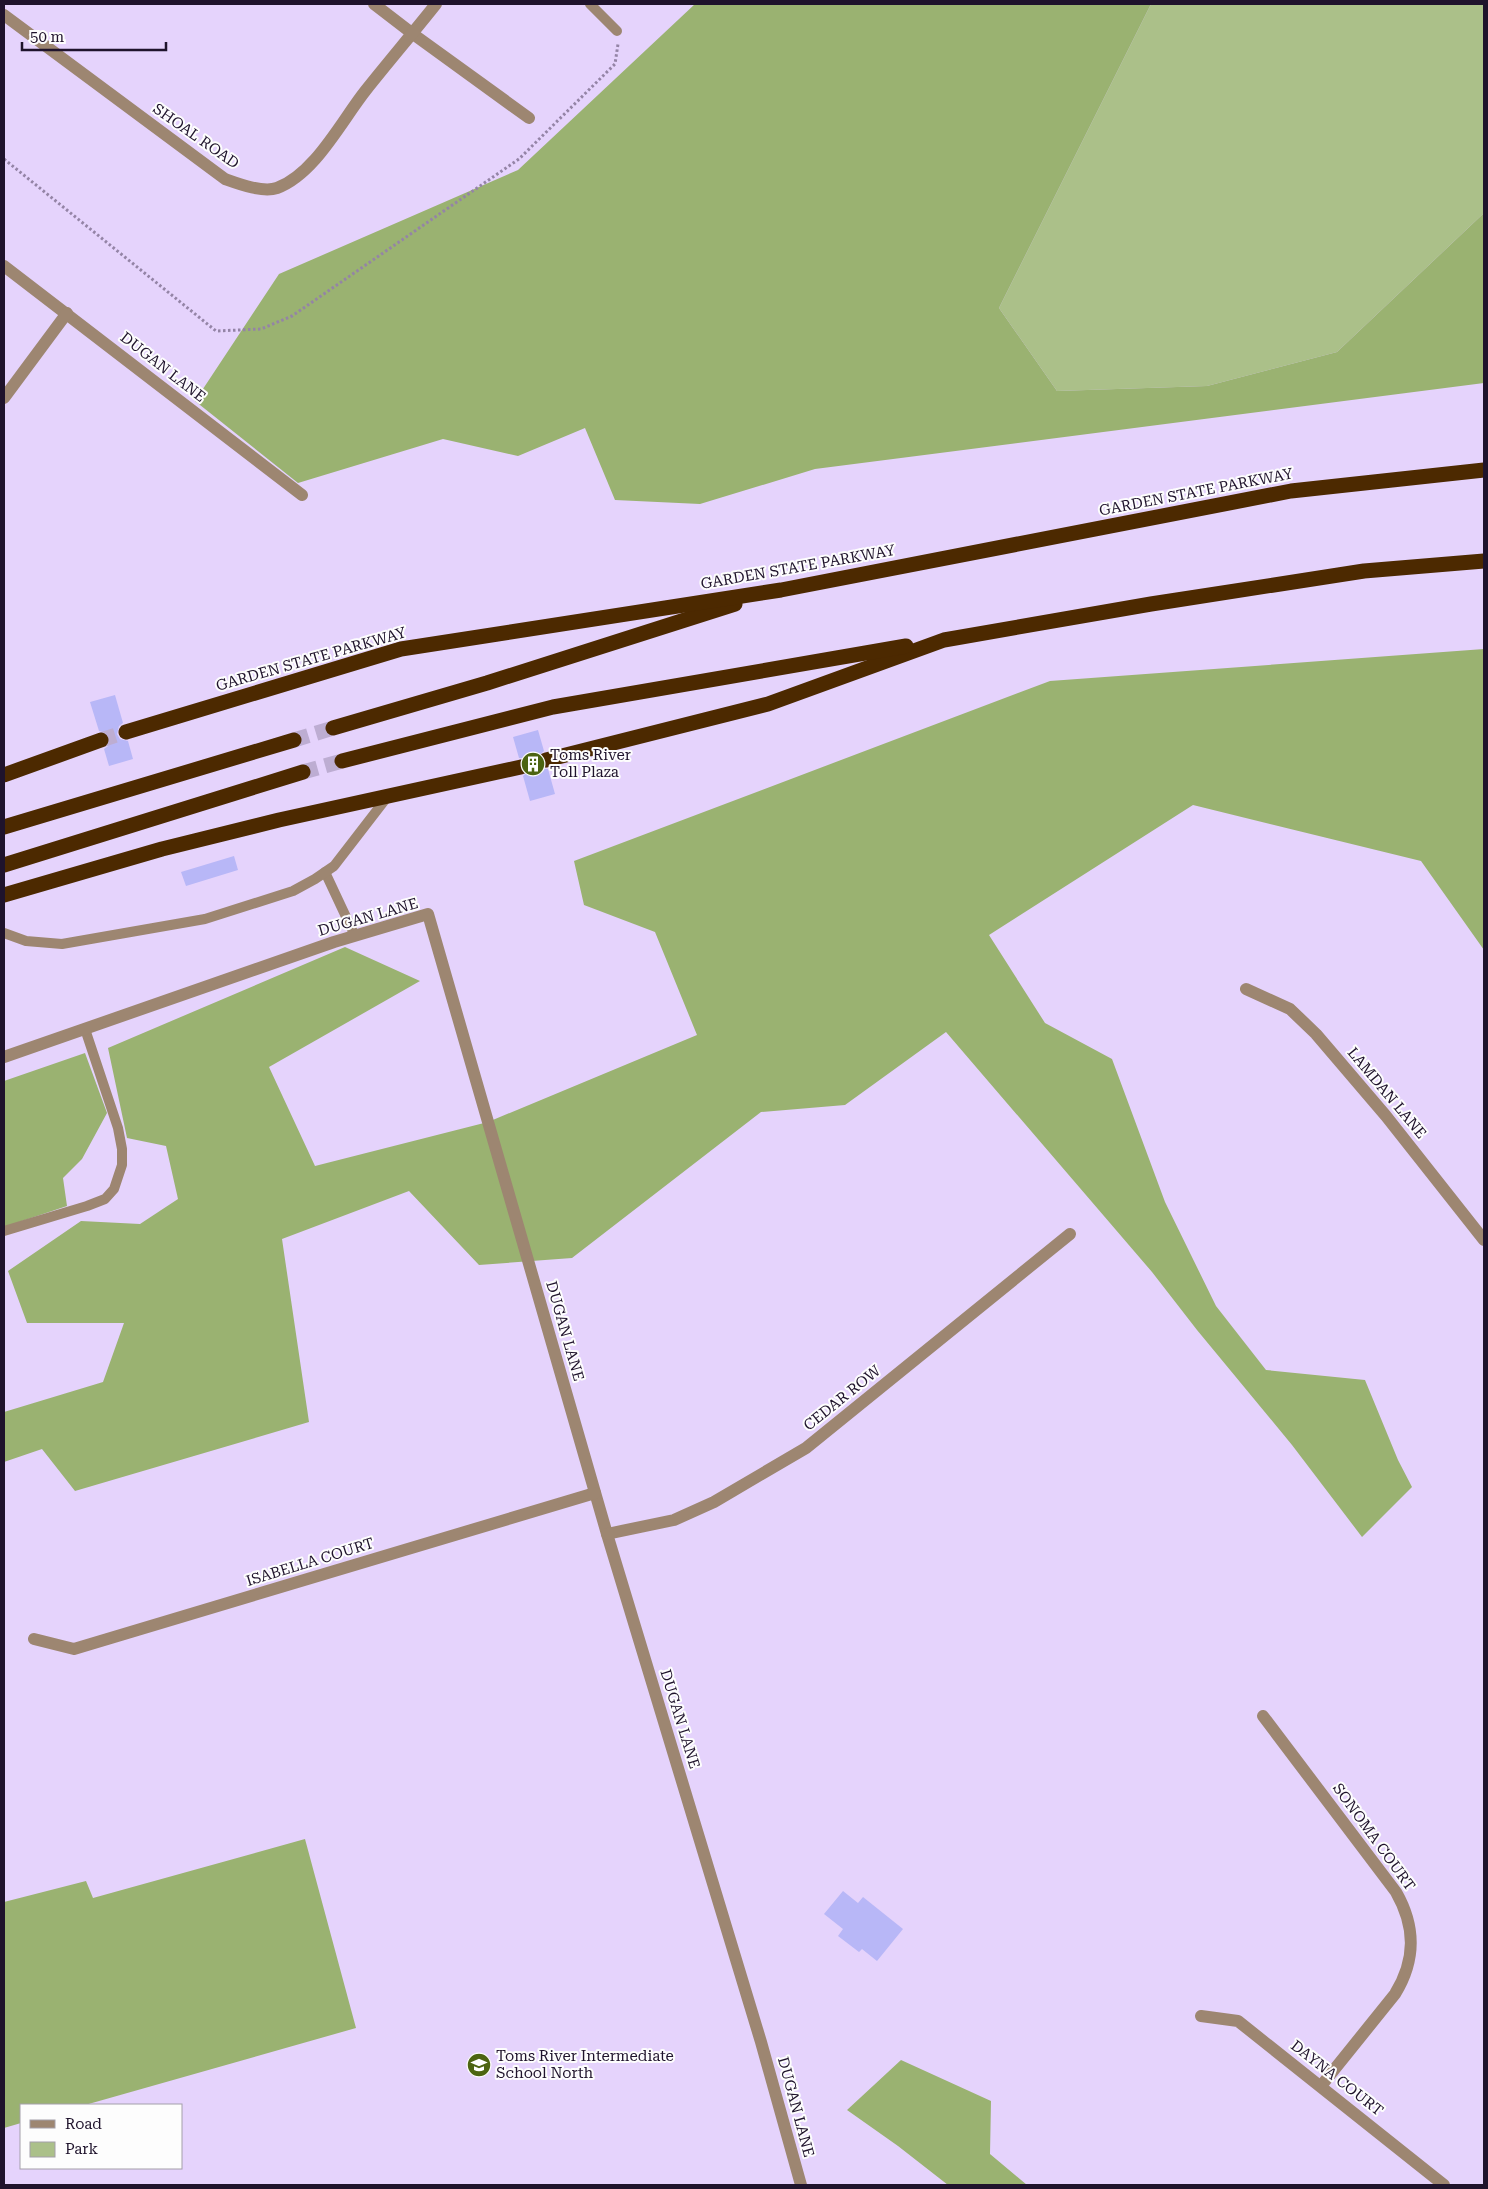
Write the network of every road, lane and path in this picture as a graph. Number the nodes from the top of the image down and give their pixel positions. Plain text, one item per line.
1 (374, 4) edge
2 (436, 4) edge
3 (590, 4) edge
4 (4, 15) edge
5 (617, 31) joint
6 (413, 34) junction
7 (529, 118) dead end
8 (4, 159) edge
9 (4, 266) edge
10 (67, 313) junction
11 (4, 398) edge
12 (1484, 470) edge
13 (302, 495) dead end
14 (1484, 561) edge
15 (781, 590) junction
16 (944, 640) junction
17 (332, 728) tunnel mouth
18 (126, 732) tunnel mouth
19 (101, 740) tunnel mouth
20 (294, 740) tunnel mouth
21 (546, 760) tunnel mouth
22 (342, 761) tunnel mouth
23 (521, 767) tunnel mouth
24 (304, 772) tunnel mouth
25 (4, 775) edge
26 (388, 796) junction
27 (4, 827) edge
28 (4, 865) edge
29 (325, 872) junction
30 (4, 895) edge
31 (4, 933) edge
32 (355, 936) junction
33 (1246, 989) dead end
34 (86, 1029) junction
35 (4, 1057) edge
36 (4, 1231) edge
37 (1070, 1234) dead end
38 (1484, 1240) edge
39 (594, 1493) junction
40 (606, 1534) junction
41 (34, 1639) dead end
42 (1262, 1716) dead end
43 (1201, 2016) dead end
44 (1321, 2086) junction
45 (801, 2185) edge
46 (1444, 2185) edge

1 - 6 street
2 - 6 street, SHOAL ROAD
3 - 5 lane
4 - 6 street, SHOAL ROAD
5 - 8 path
6 - 7 street
9 - 10 street, DUGAN LANE
10 - 11 street
10 - 13 street, DUGAN LANE
12 - 15 highway, GARDEN STATE PARKWAY
14 - 16 highway
15 - 17 highway
15 - 18 highway, GARDEN STATE PARKWAY
16 - 21 highway
16 - 22 highway
19 - 25 highway
20 - 27 highway
23 - 26 highway
24 - 28 highway
26 - 29 lane
26 - 30 highway
29 - 31 lane
29 - 32 lane
32 - 34 street, DUGAN LANE
32 - 39 street, DUGAN LANE
33 - 38 street, LAMDAN LANE
34 - 35 street, DUGAN LANE
34 - 36 lane
37 - 40 street, CEDAR ROW
39 - 40 street, DUGAN LANE
39 - 41 street, ISABELLA COURT
40 - 45 street, DUGAN LANE
42 - 44 street, SONOMA COURT
43 - 44 street, DAYNA COURT
44 - 46 street, DAYNA COURT

